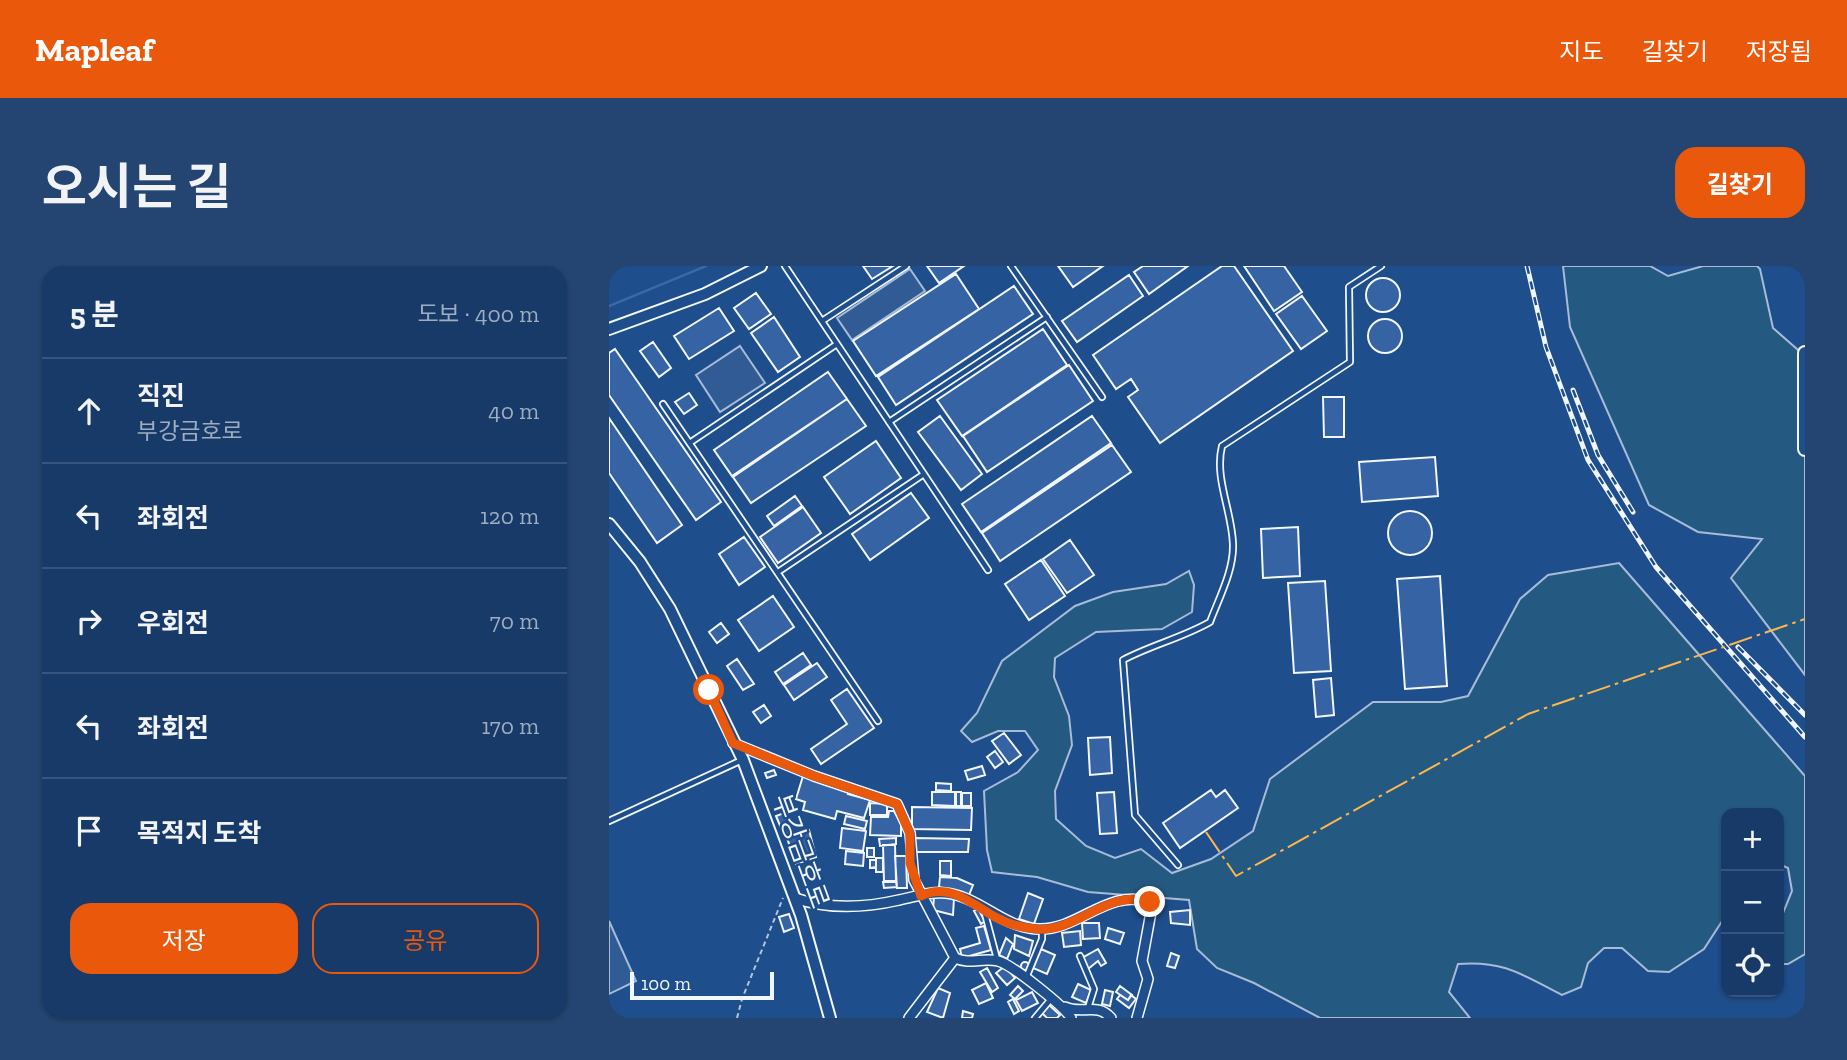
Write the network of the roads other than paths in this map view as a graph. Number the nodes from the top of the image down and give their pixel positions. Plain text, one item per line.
1 (761, 266) edge
2 (785, 266) edge
3 (906, 266) edge
4 (1011, 266) edge
5 (1381, 266) edge
6 (1047, 317) junction
7 (822, 321) junction
8 (609, 329) edge
9 (837, 344) junction
10 (1805, 353) edge
11 (1102, 397) dead end
12 (663, 404) dead end
13 (889, 422) junction
14 (691, 442) junction
15 (1805, 449) edge
16 (924, 474) junction
17 (609, 524) edge
18 (988, 569) dead end
19 (778, 572) junction
20 (879, 721) dead end
21 (733, 743) junction
22 (743, 760) junction
23 (609, 821) edge
24 (1178, 865) dead end
25 (921, 896) junction
26 (795, 898) junction
27 (984, 909) junction
28 (1042, 929) junction
29 (1080, 956) dead end
30 (955, 958) junction
31 (997, 961) junction
32 (1024, 980) junction
33 (1052, 999) junction
34 (1064, 1007) junction
35 (1088, 1008) junction
36 (830, 1018) edge
37 (909, 1018) edge
38 (1035, 1018) edge
39 (1071, 1018) edge
40 (1111, 1018) edge
41 (1137, 1018) edge

1 - 8 street
2 - 7 lane
3 - 7 lane
4 - 6 lane
5 - 24 lane
6 - 11 lane
6 - 13 lane
7 - 9 lane
9 - 13 lane
9 - 14 lane
10 - 15 main road
12 - 14 lane
13 - 16 lane
14 - 19 lane
16 - 18 lane
16 - 19 lane
17 - 21 street, 부강금호로
19 - 20 lane
21 - 22 street, 부강금호로
21 - 25 street
22 - 23 lane
22 - 26 street, 부강금호로
25 - 26 street
25 - 27 street
25 - 30 street
26 - 36 street, 부강금호로
27 - 28 street
27 - 31 lane
28 - 32 lane
28 - 41 street
29 - 35 lane
30 - 31 street
30 - 37 street
31 - 32 street
32 - 33 street
33 - 34 street
33 - 38 lane
34 - 35 street
34 - 39 street
35 - 40 street

